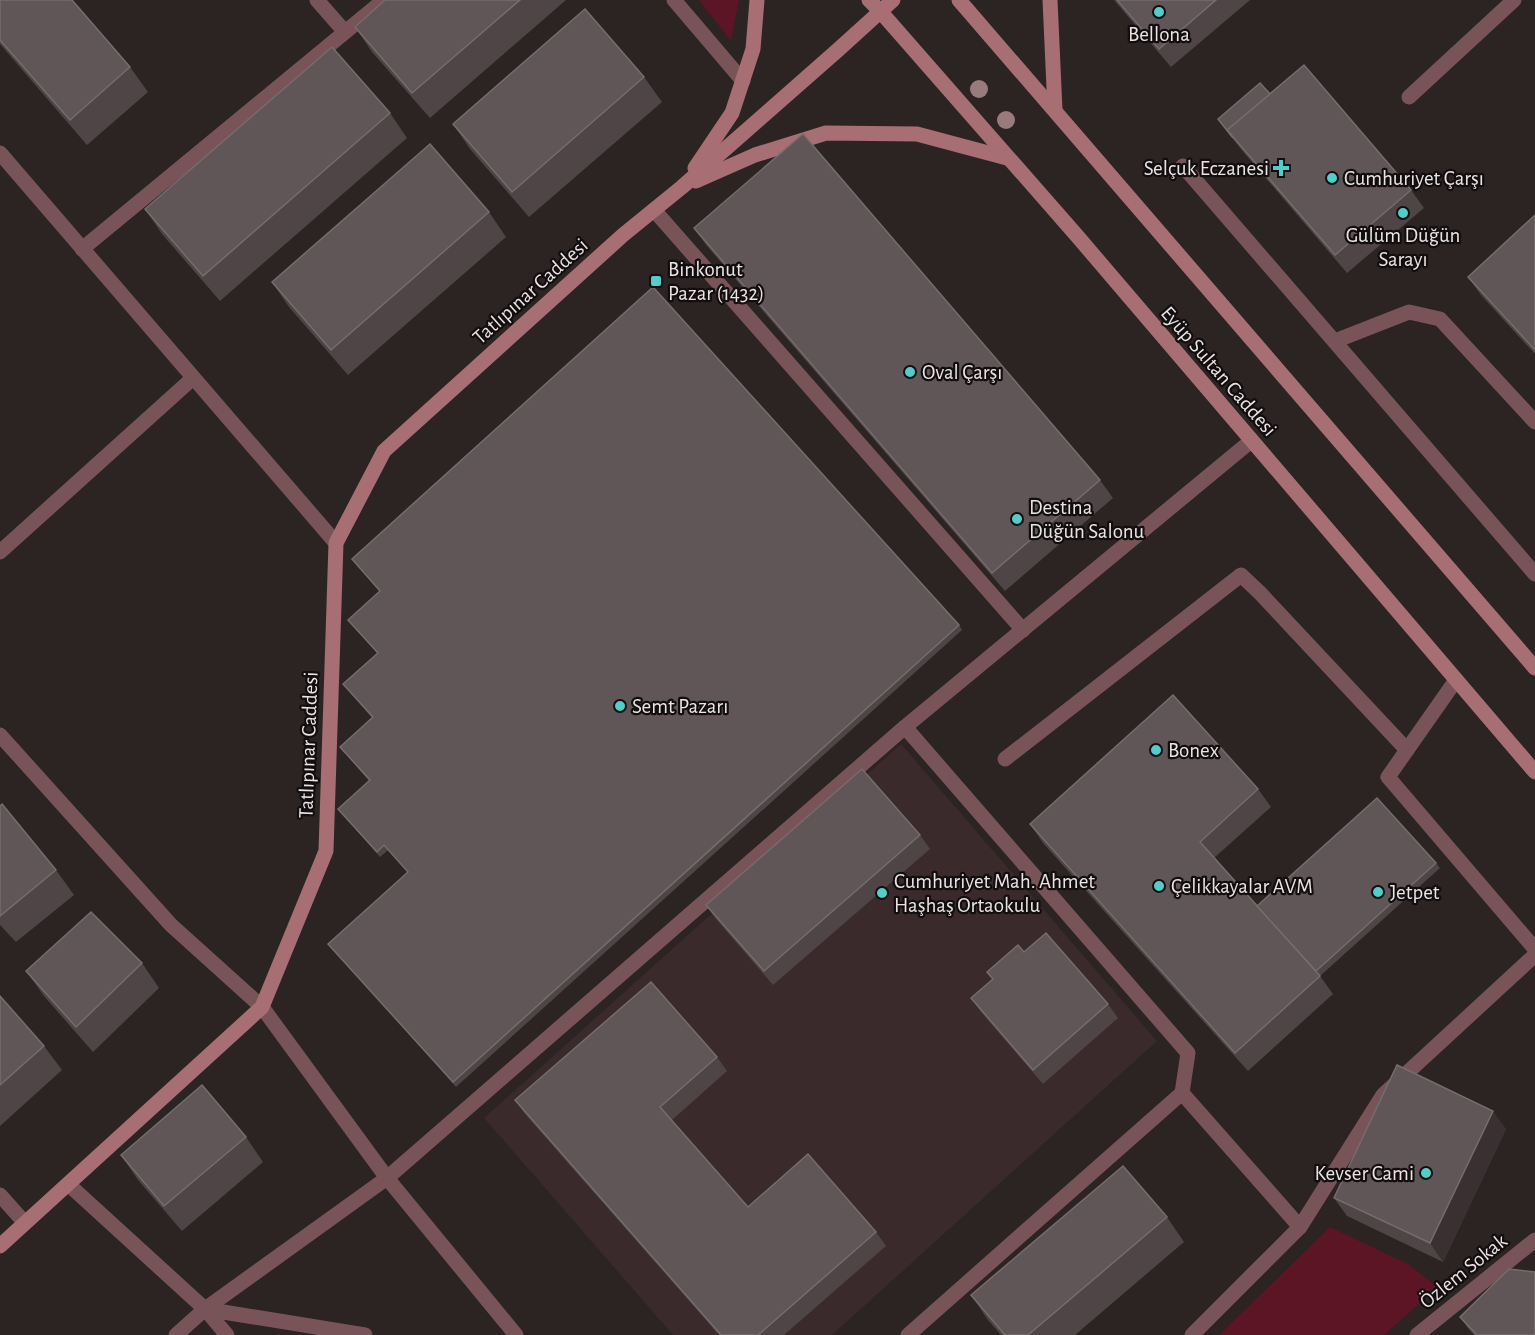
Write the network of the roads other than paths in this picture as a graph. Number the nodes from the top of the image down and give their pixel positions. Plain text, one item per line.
1 (317, 0) edge
2 (384, 0) edge
3 (674, 0) edge
4 (757, 0) edge
5 (869, 0) edge
6 (893, 0) edge
7 (958, 0) edge
8 (1050, 0) edge
9 (1514, 0) edge
10 (880, 11) junction
11 (345, 32) junction
12 (742, 81) junction
13 (1409, 97) dead end
14 (1055, 110) junction
15 (0, 153) edge
16 (1007, 158) junction
17 (1184, 166) dead end
18 (682, 187) junction
19 (654, 210) junction
20 (82, 249) junction
21 (1335, 341) junction
22 (193, 378) junction
23 (1535, 422) edge
24 (1251, 441) junction
25 (336, 543) junction
26 (0, 552) edge
27 (1535, 574) edge
28 (1023, 630) junction
29 (1535, 668) edge
30 (1456, 680) junction
31 (905, 727) junction
32 (0, 735) edge
33 (1407, 750) junction
34 (1005, 759) dead end
35 (1535, 772) edge
36 (1535, 949) edge
37 (1535, 955) edge
38 (262, 1007) junction
39 (1182, 1093) junction
40 (387, 1178) junction
41 (68, 1184) junction
42 (0, 1195) edge
43 (25, 1223) junction
44 (1300, 1227) junction
45 (1535, 1240) edge
46 (0, 1246) edge
47 (205, 1309) junction
48 (1434, 1330) edge
49 (176, 1335) edge
50 (227, 1335) edge
51 (365, 1335) edge
52 (516, 1335) edge
53 (908, 1335) edge
54 (1192, 1335) edge
55 (1417, 1335) edge

1 - 11 street
2 - 11 street
3 - 12 street
4 - 12 street
5 - 10 street, Eyüp Sultan Caddesi
6 - 10 street
7 - 14 street
8 - 14 street
9 - 13 street
10 - 16 street, Eyüp Sultan Caddesi
10 - 18 street
11 - 20 street
12 - 18 street
14 - 29 street
15 - 20 street
16 - 18 street
16 - 24 street, Eyüp Sultan Caddesi
17 - 21 street
18 - 19 street, Tatlıpınar Caddesi
19 - 25 street, Tatlıpınar Caddesi
19 - 28 street
20 - 22 street
21 - 23 street
21 - 27 street
22 - 25 street
22 - 26 street
24 - 28 street
24 - 30 street, Eyüp Sultan Caddesi
25 - 38 street, Tatlıpınar Caddesi
28 - 31 street
30 - 33 street
30 - 35 street, Eyüp Sultan Caddesi
31 - 39 street
31 - 40 street
32 - 38 street
33 - 34 street
33 - 36 street
37 - 44 street
38 - 40 street
38 - 41 street, Tatlıpınar Caddesi
39 - 44 street
39 - 53 street
40 - 47 street
40 - 52 street
41 - 43 street, Tatlıpınar Caddesi
41 - 47 street
42 - 43 street
43 - 46 street, Tatlıpınar Caddesi
44 - 54 street
45 - 48 street, Özlem Sokak
47 - 49 street
47 - 50 street
47 - 51 street
48 - 55 street, Özlem Sokak

